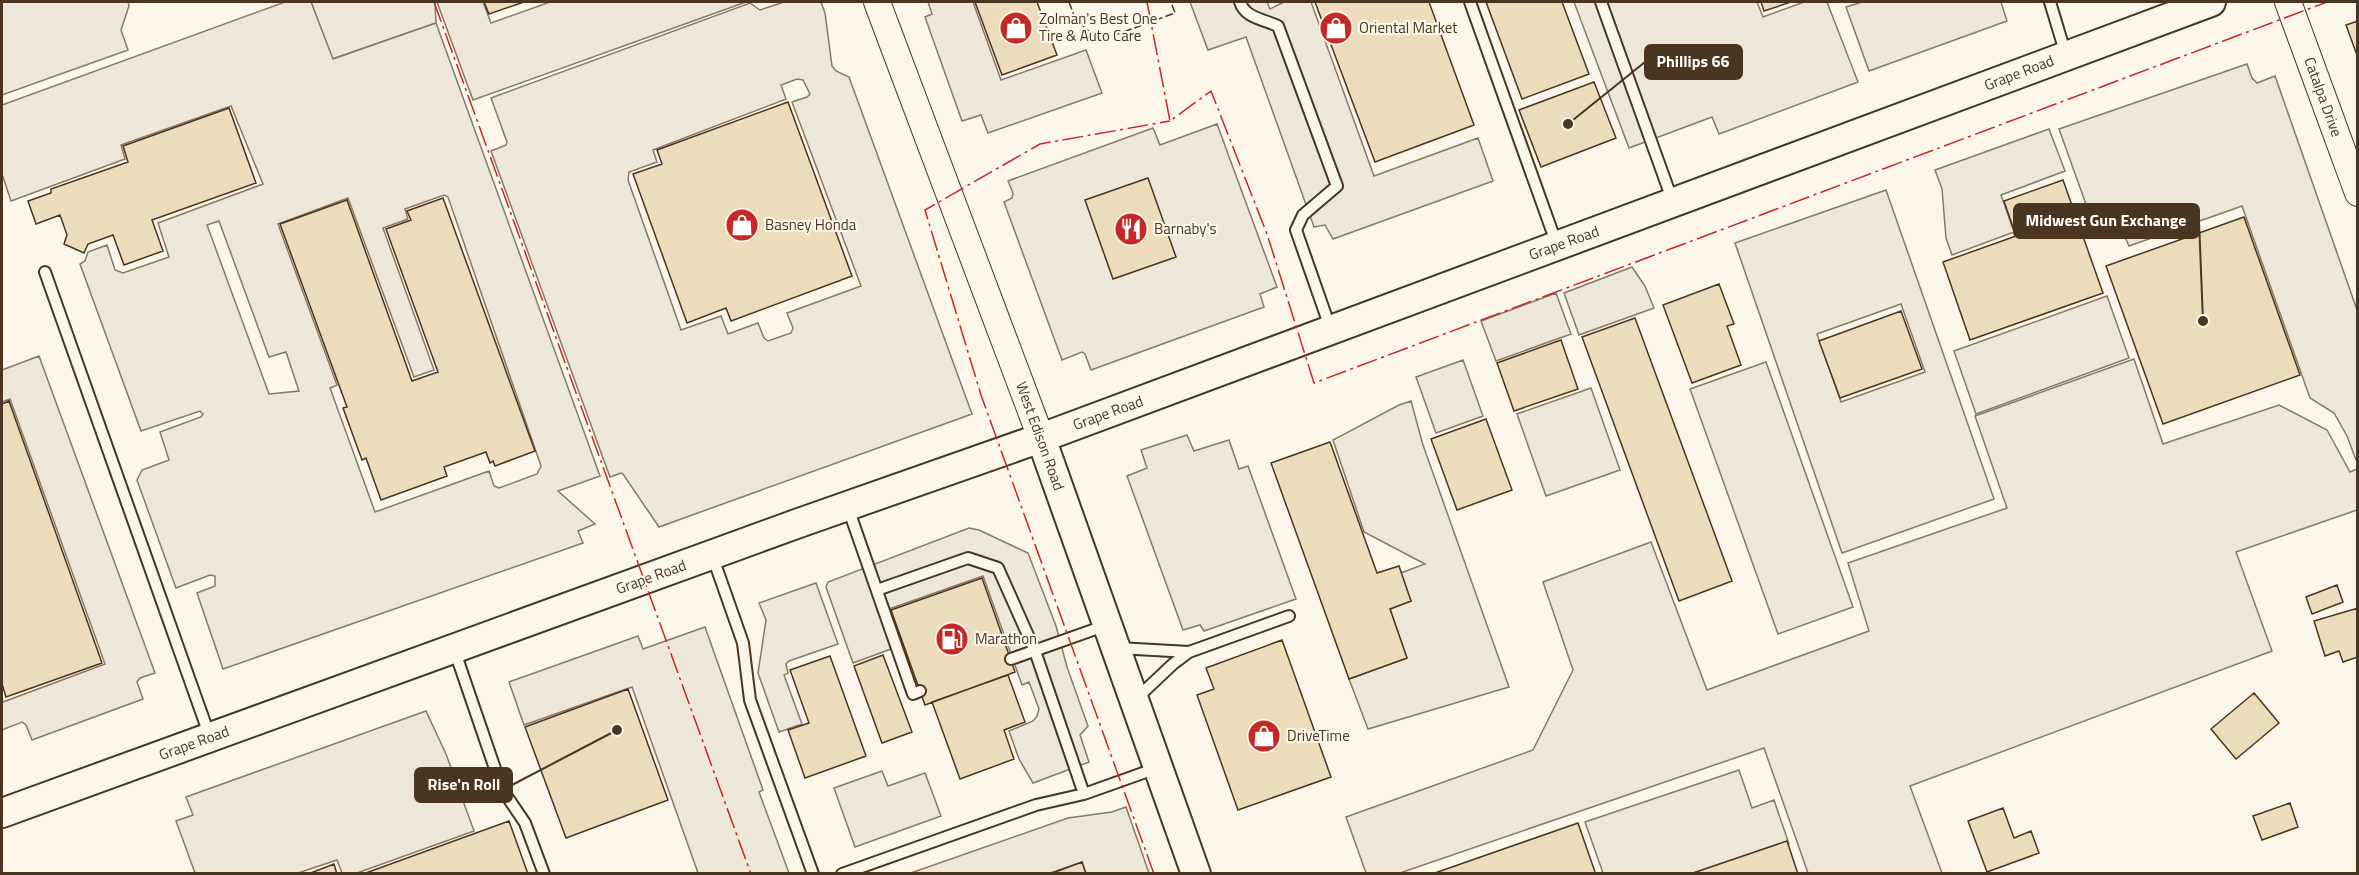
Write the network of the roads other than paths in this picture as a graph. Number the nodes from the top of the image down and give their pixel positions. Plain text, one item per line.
1 (877, 2) edge
2 (1240, 2) edge
3 (1470, 2) edge
4 (1601, 2) edge
5 (2050, 2) edge
6 (2211, 2) edge
7 (2288, 2) edge
8 (2066, 56) junction
9 (2358, 193) edge
10 (1673, 202) junction
11 (1557, 245) junction
12 (45, 272) dead end
13 (1331, 330) junction
14 (1041, 438) junction
15 (847, 506) junction
16 (712, 555) junction
17 (877, 590) junction
18 (1289, 616) dead end
19 (1112, 637) junction
20 (454, 649) junction
21 (1035, 651) junction
22 (1189, 652) junction
23 (1011, 659) dead end
24 (920, 691) dead end
25 (1134, 700) junction
26 (210, 738) junction
27 (1158, 768) junction
28 (1084, 794) junction
29 (2, 813) edge
30 (543, 873) edge
31 (813, 873) edge
32 (842, 873) edge
33 (1196, 873) edge

1 - 14 street, West Edison Road
2 - 13 lane
3 - 11 lane
4 - 10 lane
5 - 8 lane
6 - 8 main road, Grape Road
7 - 9 street, Catalpa Drive
8 - 10 main road, Grape Road
10 - 11 main road, Grape Road
11 - 13 main road, Grape Road
12 - 26 lane
13 - 14 main road, Grape Road
14 - 15 main road, Grape Road
14 - 19 main road, West Edison Road
15 - 16 main road, Grape Road
15 - 17 lane
16 - 20 main road, Grape Road
16 - 31 lane
17 - 21 lane
17 - 24 lane
18 - 22 lane
19 - 21 lane
19 - 22 lane
19 - 25 main road, West Edison Road
20 - 26 main road, Grape Road
20 - 30 lane
21 - 23 lane
21 - 28 lane
22 - 25 lane
25 - 27 main road, West Edison Road
26 - 29 main road, Grape Road
27 - 28 lane
27 - 33 main road, West Edison Road
28 - 32 lane

